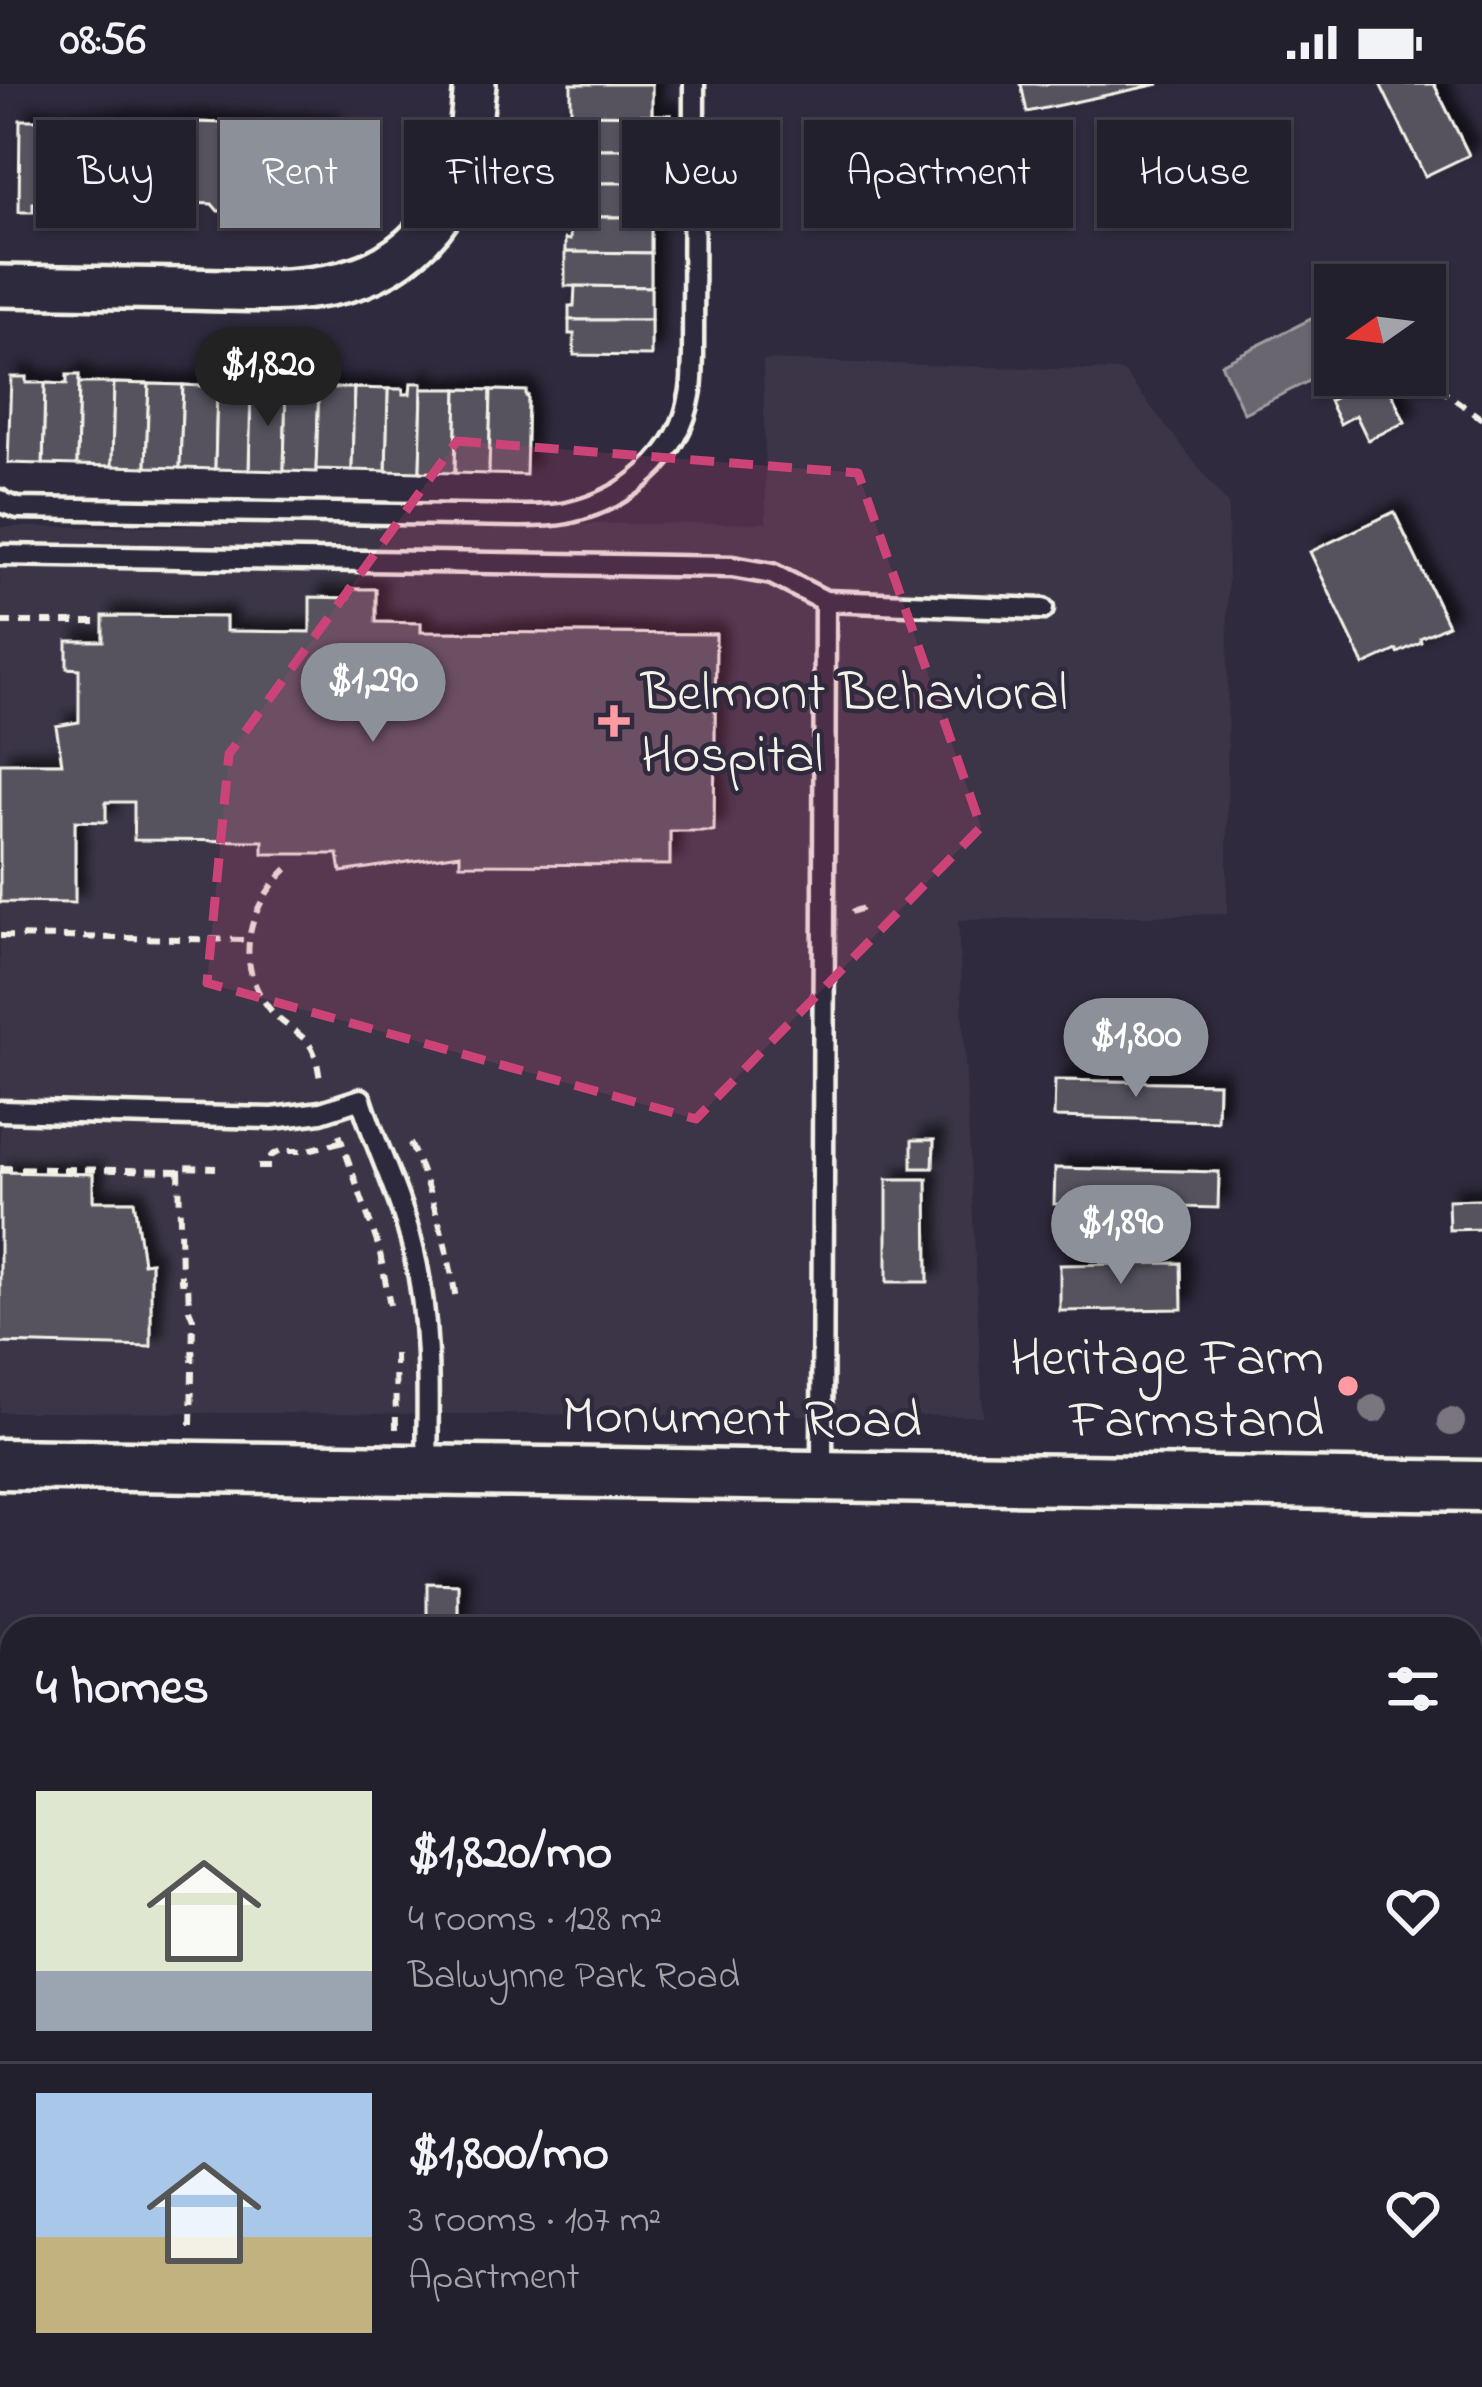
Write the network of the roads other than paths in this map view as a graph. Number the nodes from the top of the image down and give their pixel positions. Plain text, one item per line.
1 (475, 84) edge
2 (694, 84) edge
3 (0, 286) edge
4 (0, 500) edge
5 (0, 555) edge
6 (825, 602) junction
7 (1043, 609) dead end
8 (0, 1111) edge
9 (0, 1464) edge
10 (427, 1470) junction
11 (822, 1476) junction
12 (1482, 1486) edge

1 - 3 street
2 - 4 lane
5 - 6 lane
6 - 7 lane
6 - 11 lane
8 - 10 lane
9 - 10 street, Monument Road
10 - 11 street, Monument Road
11 - 12 street, Monument Road

